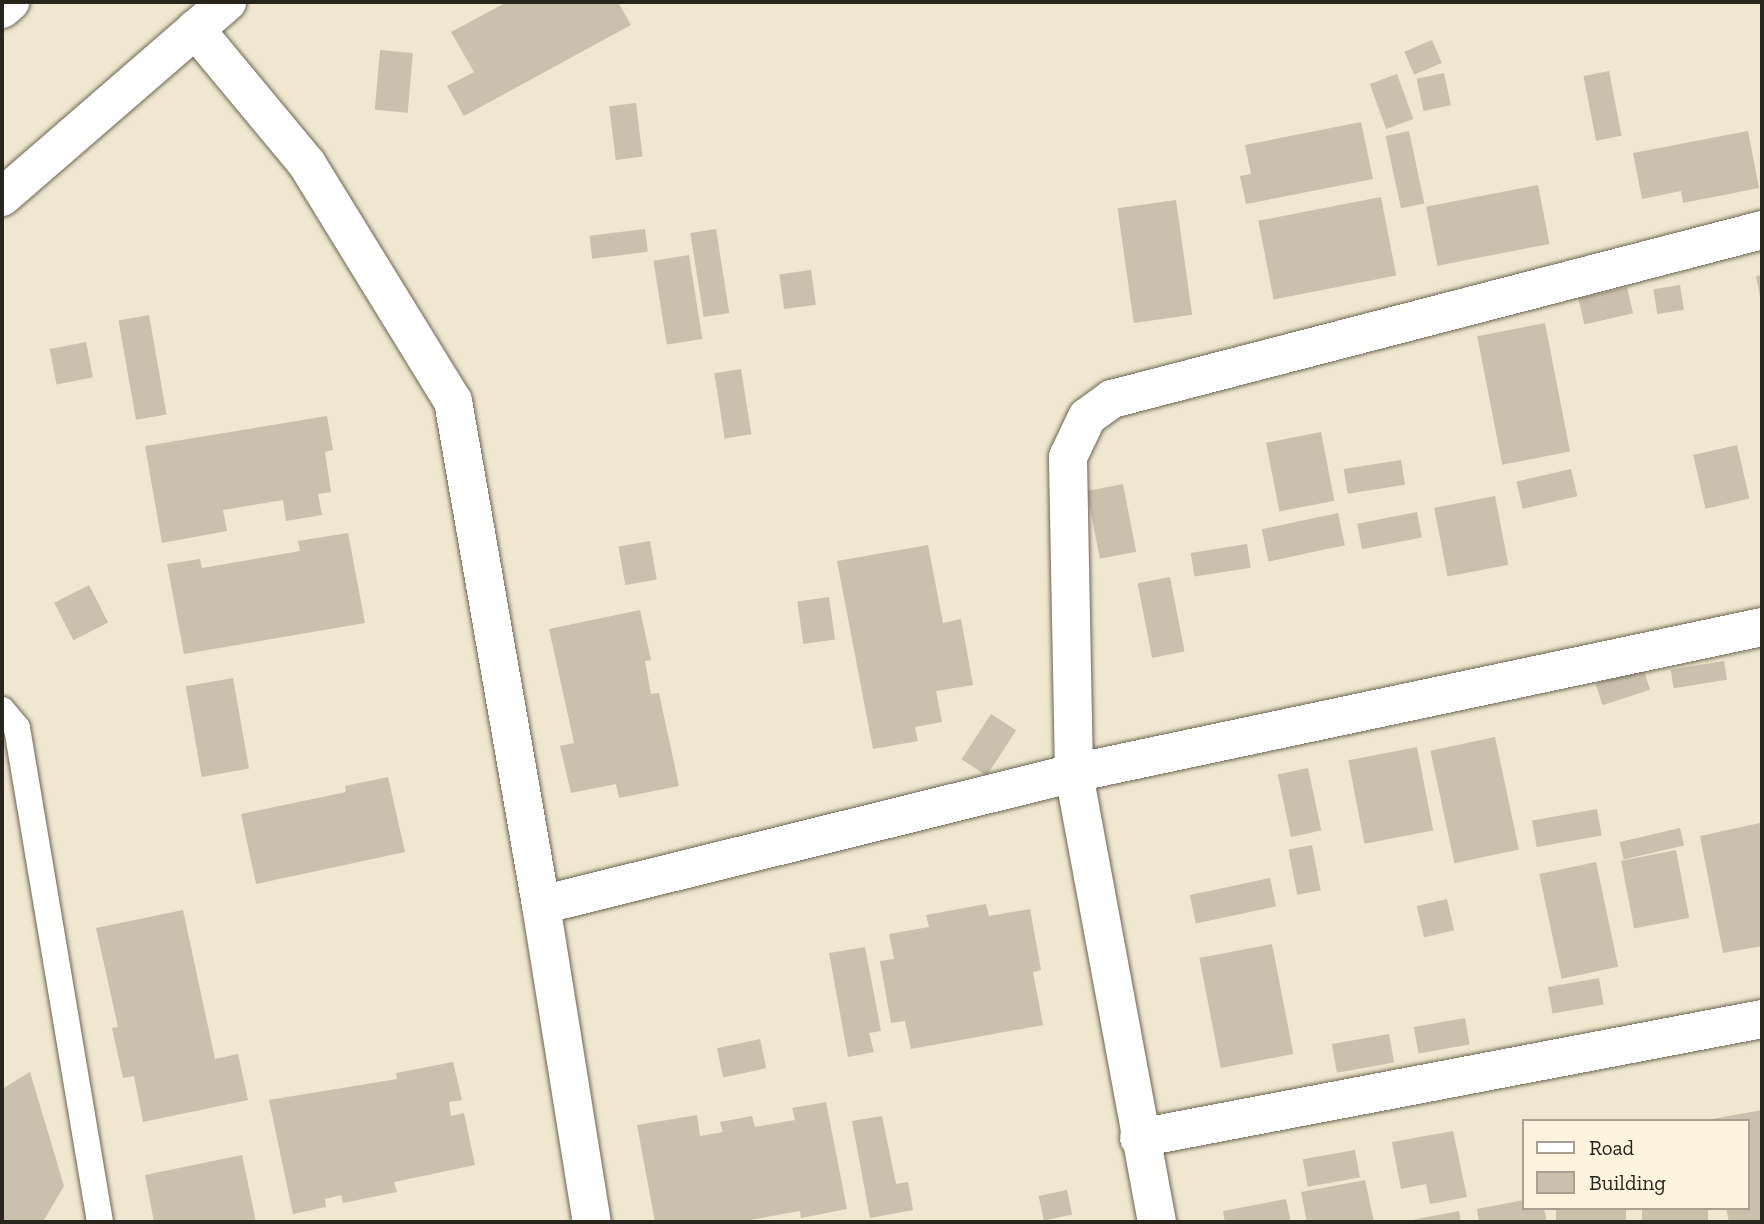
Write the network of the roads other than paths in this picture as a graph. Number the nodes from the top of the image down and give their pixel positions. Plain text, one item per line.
1 (10, 2) edge
2 (227, 2) edge
3 (2, 9) edge
4 (195, 29) junction
5 (2, 197) edge
6 (1762, 230) edge
7 (1762, 627) edge
8 (2, 710) edge
9 (1074, 773) junction
10 (541, 905) junction
11 (1762, 1019) edge
12 (1139, 1138) junction
13 (100, 1222) edge
14 (593, 1222) edge
15 (1157, 1222) edge

1 - 3 street
2 - 4 street
4 - 5 street
4 - 10 street
6 - 9 street
7 - 9 street
8 - 13 lane
9 - 10 street
9 - 12 street
10 - 14 street
11 - 12 street
12 - 15 street

